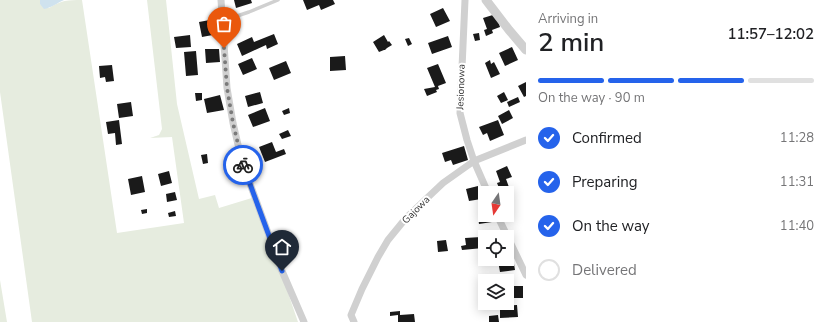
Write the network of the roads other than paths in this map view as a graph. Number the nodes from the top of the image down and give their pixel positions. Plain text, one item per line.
1 (221, 0) edge
2 (278, 0) edge
3 (465, 0) edge
4 (486, 0) edge
5 (222, 21) junction
6 (526, 50) edge
7 (526, 140) edge
8 (474, 161) junction
9 (485, 186) edge
10 (500, 222) edge
11 (526, 275) edge
12 (352, 318) edge
13 (304, 322) edge
14 (345, 322) edge

1 - 5 street
2 - 5 lane
3 - 8 street, Jesionowa
4 - 6 street
5 - 13 street
7 - 8 street, Gajowa
8 - 9 street, Jesionowa
8 - 12 street, Gajowa
10 - 11 street
12 - 14 street, Gajowa

